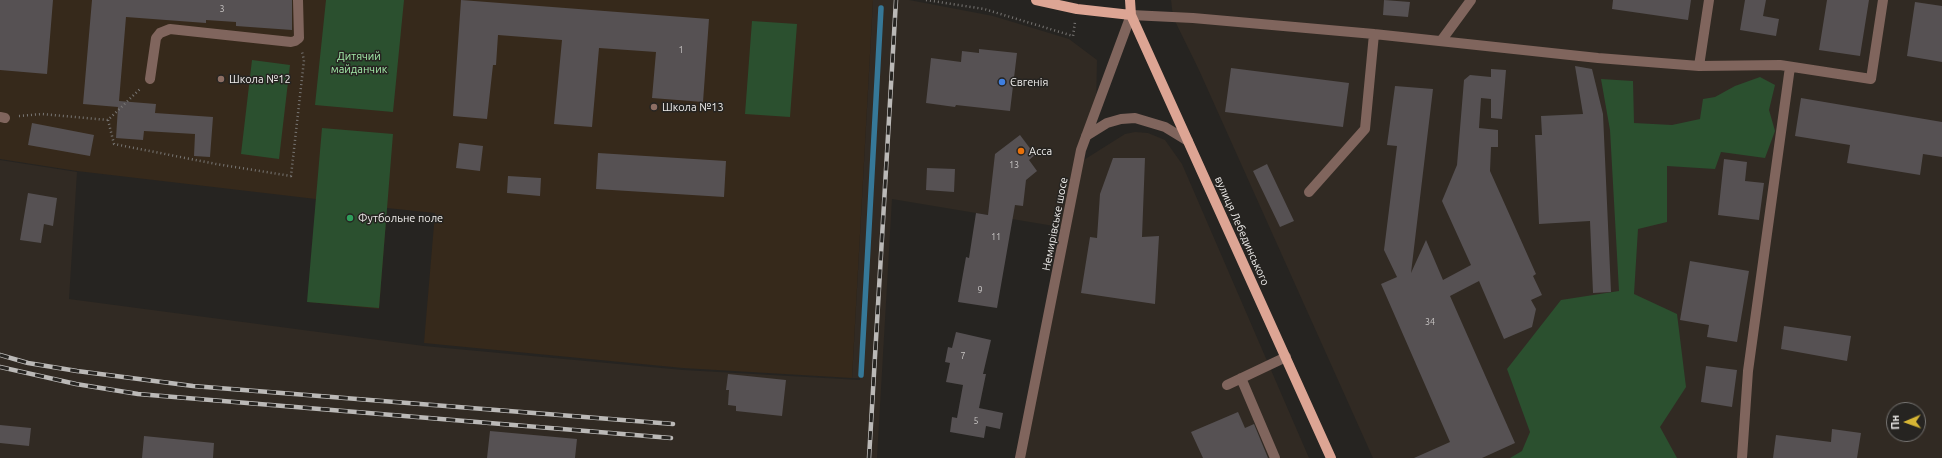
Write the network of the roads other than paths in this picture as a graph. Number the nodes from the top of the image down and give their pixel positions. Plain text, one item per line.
1 (298, 0) edge
2 (1036, 0) edge
3 (1130, 0) edge
4 (1471, 0) edge
5 (1709, 0) edge
6 (1883, 0) edge
7 (1131, 15) junction
8 (1374, 34) junction
9 (1441, 41) junction
10 (1699, 66) junction
11 (1790, 67) junction
12 (150, 80) road end
13 (1086, 136) junction
14 (1188, 141) junction
15 (1309, 192) dead end
16 (1286, 357) junction
17 (1242, 378) junction
18 (1227, 385) dead end
19 (1020, 458) edge
20 (1275, 458) edge
21 (1331, 458) edge
22 (1742, 458) edge

1 - 12 street
2 - 7 main road
3 - 7 main road, Немирівське шосе
4 - 9 street
5 - 10 street
6 - 11 street
7 - 8 street
7 - 13 street, Немирівське шосе
7 - 14 main road, вулиця Лебединського
8 - 9 street
8 - 15 street
9 - 10 street
10 - 11 street
11 - 22 street
13 - 14 street
13 - 19 street, Немирівське шосе
14 - 16 main road, вулиця Лебединського
16 - 17 street
16 - 21 main road, вулиця Лебединського
17 - 18 street
17 - 20 street

